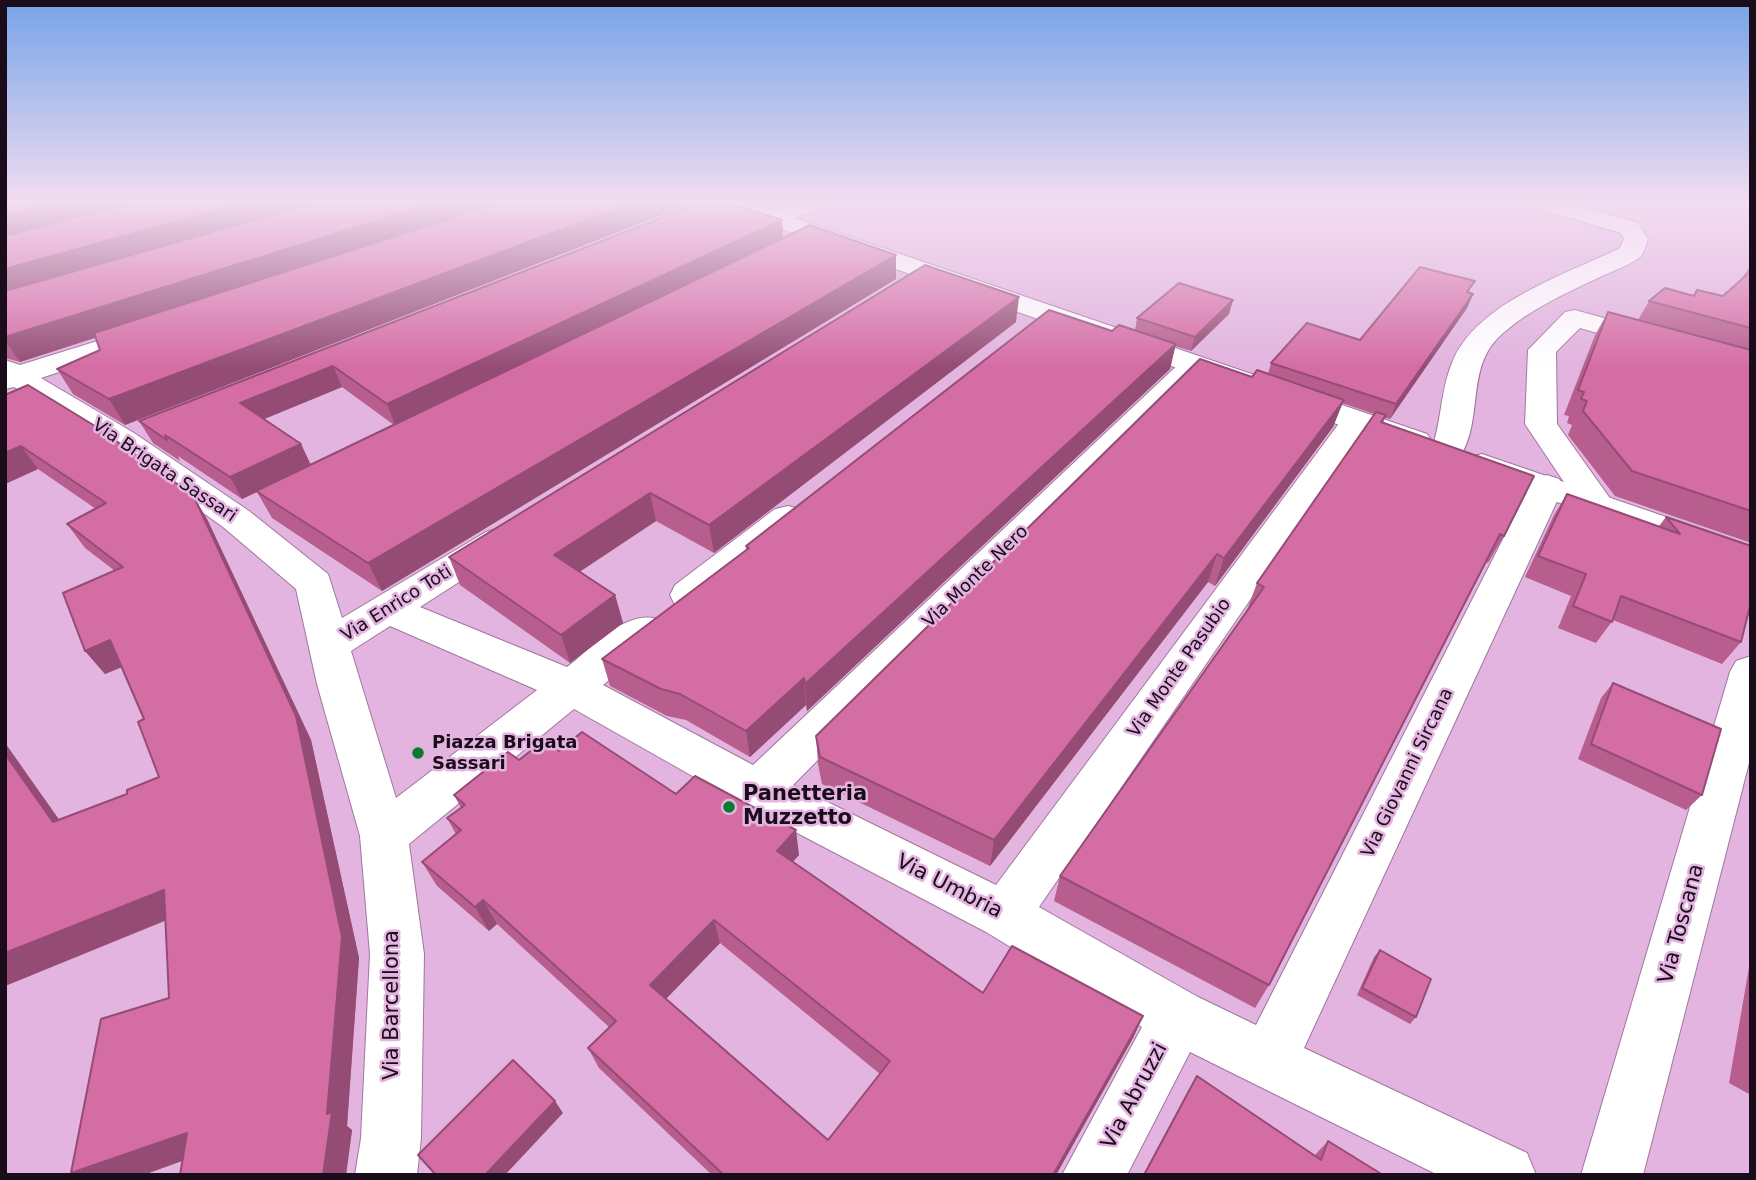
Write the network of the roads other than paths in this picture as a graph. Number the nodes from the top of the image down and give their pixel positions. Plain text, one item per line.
1 (884, 257) edge
2 (1621, 257) edge
3 (928, 272) junction
4 (891, 295) edge
5 (1049, 314) junction
6 (172, 325) edge
7 (1015, 340) edge
8 (1194, 365) junction
9 (1751, 368) edge
10 (9, 375) edge
11 (1356, 421) junction
12 (1447, 451) junction
13 (1547, 486) junction
14 (809, 501) edge
15 (1596, 504) junction
16 (528, 522) edge
17 (1751, 559) edge
18 (314, 583) joint
19 (388, 609) junction
20 (328, 646) junction
21 (1751, 672) edge
22 (571, 687) junction
23 (758, 790) junction
24 (384, 836) junction
25 (1004, 915) junction
26 (1178, 1017) junction
27 (1269, 1060) junction
28 (386, 1175) edge
29 (1093, 1175) edge
30 (1505, 1175) edge
31 (1612, 1175) edge

1 - 3 street
2 - 12 street
3 - 4 street
3 - 5 street
5 - 7 street
5 - 8 street
6 - 10 street
8 - 11 street
8 - 23 street, Via Monte Nero
9 - 15 street
10 - 18 street, Via Brigata Sassari
11 - 12 street
11 - 25 street, Via Monte Pasubio
12 - 13 street
13 - 15 street
13 - 27 street, Via Giovanni Sircana
14 - 22 street
15 - 17 street
16 - 19 street, Via Enrico Toti
18 - 20 street, Via Barcellona
19 - 20 street, Via Enrico Toti
19 - 22 street, Via Umbria
20 - 24 street, Via Barcellona
21 - 31 street, Via Toscana
22 - 23 street, Via Umbria
22 - 24 street
23 - 25 street, Via Umbria
24 - 28 street, Via Barcellona
25 - 26 street, Via Umbria
26 - 27 street, Via Umbria
26 - 29 street, Via Abruzzi
27 - 30 street, Via Umbria

